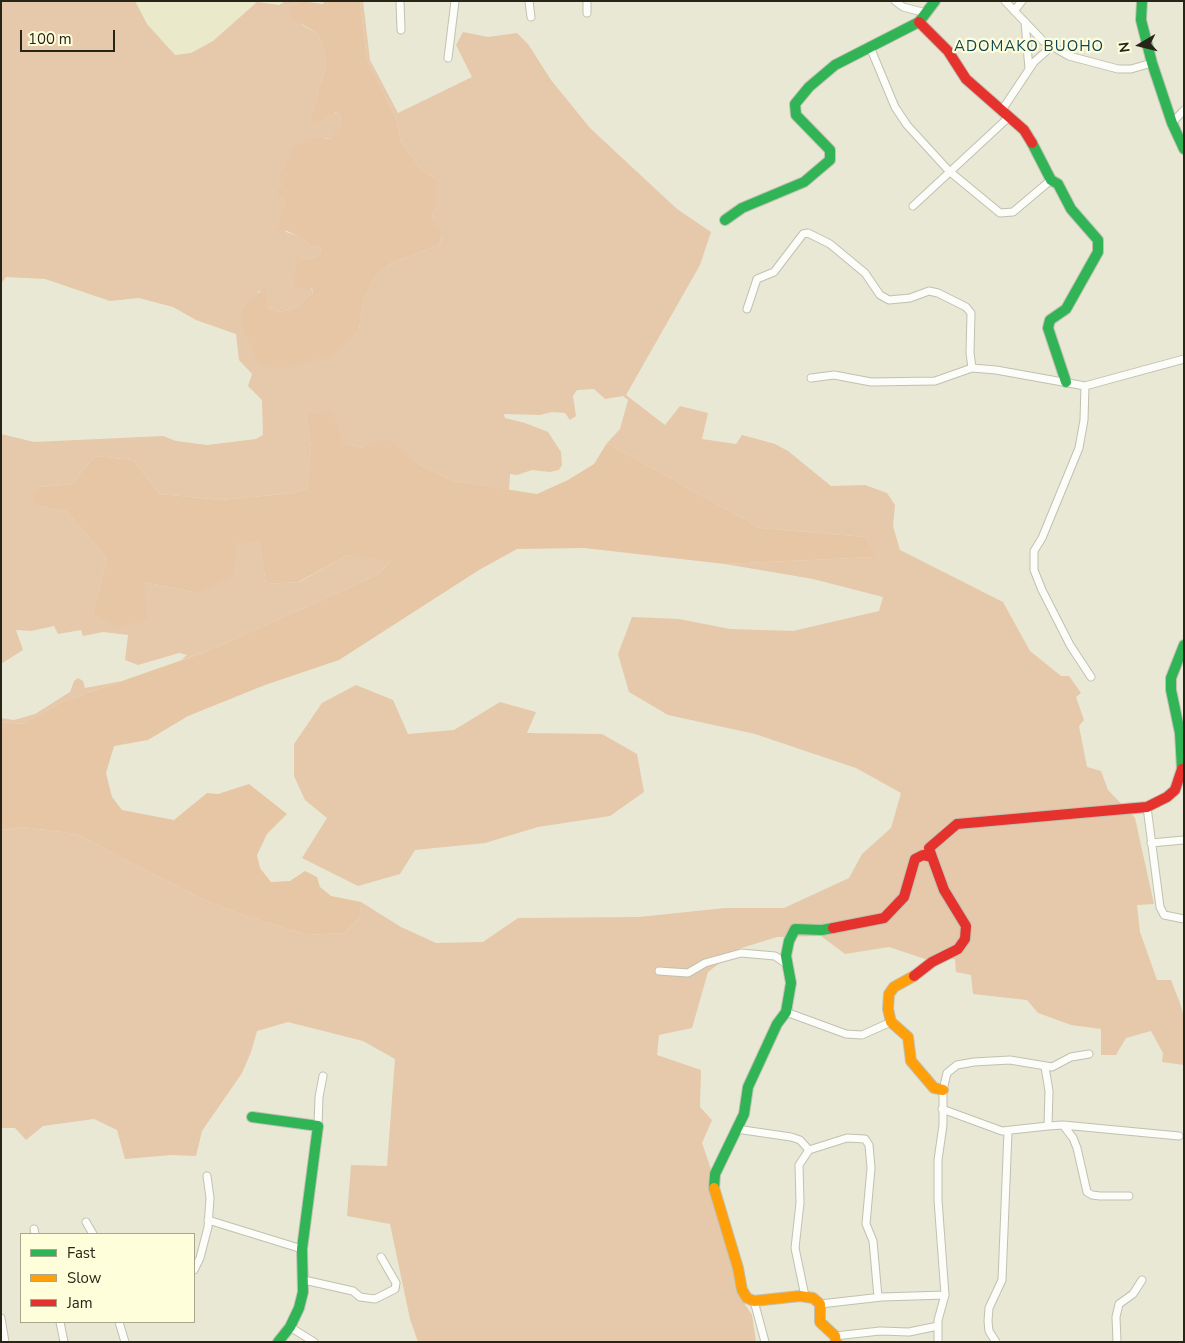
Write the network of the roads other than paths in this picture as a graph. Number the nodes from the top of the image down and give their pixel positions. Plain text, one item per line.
1 (400, 1) edge
2 (455, 1) edge
3 (529, 1) edge
4 (587, 1) edge
5 (895, 1) edge
6 (935, 1) edge
7 (1005, 1) edge
8 (1022, 1) edge
9 (1142, 1) edge
10 (1014, 11) junction
11 (926, 12) junction
12 (588, 13) dead end
13 (530, 17) dead end
14 (919, 22) junction
15 (1025, 22) junction
16 (401, 30) dead end
17 (1051, 46) junction
18 (870, 47) junction
19 (448, 58) dead end
20 (1152, 63) junction
21 (1029, 70) junction
22 (1184, 110) edge
23 (1006, 113) junction
24 (1172, 123) junction
25 (1184, 148) edge
26 (949, 171) junction
27 (1051, 180) junction
28 (913, 206) dead end
29 (725, 220) dead end
30 (746, 308) dead end
31 (1184, 359) edge
32 (972, 368) junction
33 (811, 378) dead end
34 (1066, 382) junction
35 (1085, 386) junction
36 (1184, 646) edge
37 (1091, 676) dead end
38 (1147, 807) junction
39 (1184, 840) edge
40 (1151, 843) junction
41 (932, 857) junction
42 (1184, 919) edge
43 (788, 964) junction
44 (659, 971) dead end
45 (786, 1012) junction
46 (891, 1022) junction
47 (1089, 1054) dead end
48 (1045, 1067) junction
49 (323, 1076) dead end
50 (943, 1090) junction
51 (942, 1109) junction
52 (252, 1117) dead end
53 (318, 1126) junction
54 (1048, 1126) junction
55 (1063, 1126) junction
56 (736, 1129) junction
57 (1008, 1132) junction
58 (1179, 1136) dead end
59 (809, 1150) junction
60 (207, 1176) dead end
61 (1129, 1196) dead end
62 (208, 1220) junction
63 (86, 1222) dead end
64 (92, 1233) edge
65 (302, 1249) junction
66 (381, 1257) dead end
67 (195, 1268) edge
68 (304, 1280) junction
69 (1142, 1280) dead end
70 (945, 1295) junction
71 (805, 1296) junction
72 (878, 1297) junction
73 (754, 1301) junction
74 (820, 1304) junction
75 (1, 1318) edge
76 (60, 1323) edge
77 (119, 1323) edge
78 (938, 1326) junction
79 (290, 1328) junction
80 (835, 1339) edge
81 (5, 1342) edge
82 (64, 1342) edge
83 (125, 1342) edge
84 (278, 1342) edge
85 (314, 1342) edge
86 (765, 1342) edge
87 (938, 1342) edge
88 (996, 1342) edge
89 (1117, 1342) edge

1 - 16 street
2 - 19 street
3 - 13 street
4 - 12 street
5 - 11 street
6 - 11 street
7 - 10 street
8 - 10 street
9 - 20 street
10 - 15 street
11 - 14 street
14 - 18 street
14 - 23 street
15 - 17 street
15 - 21 street
17 - 20 street
17 - 21 street
18 - 26 street
18 - 29 street
20 - 24 street
21 - 23 street
22 - 24 street
23 - 26 street
23 - 27 street
24 - 25 street
26 - 27 street
26 - 28 street
27 - 34 street
30 - 32 street
31 - 35 street
32 - 33 street
32 - 34 street
34 - 35 street
35 - 37 street
36 - 38 street
38 - 40 street
38 - 41 street
39 - 40 street
40 - 42 street
41 - 43 street
41 - 46 street
43 - 44 street
43 - 45 street
45 - 46 street
45 - 56 street
46 - 50 street
47 - 48 street
48 - 50 street
48 - 54 street
49 - 53 street
50 - 51 street
51 - 57 street
51 - 70 street
52 - 53 street
53 - 65 street
54 - 55 street
54 - 57 street
55 - 58 street
55 - 61 street
56 - 59 street
56 - 73 street
57 - 88 street
59 - 71 street
59 - 72 street
60 - 62 street
62 - 65 street
62 - 67 street
63 - 64 street
65 - 68 street
66 - 68 street
68 - 79 street
69 - 89 street
70 - 72 street
70 - 78 street
71 - 73 street
71 - 74 street
72 - 74 street
73 - 86 street
74 - 80 street
75 - 81 street
76 - 82 street
77 - 83 street
78 - 80 street
78 - 87 street
79 - 84 street
79 - 85 street

